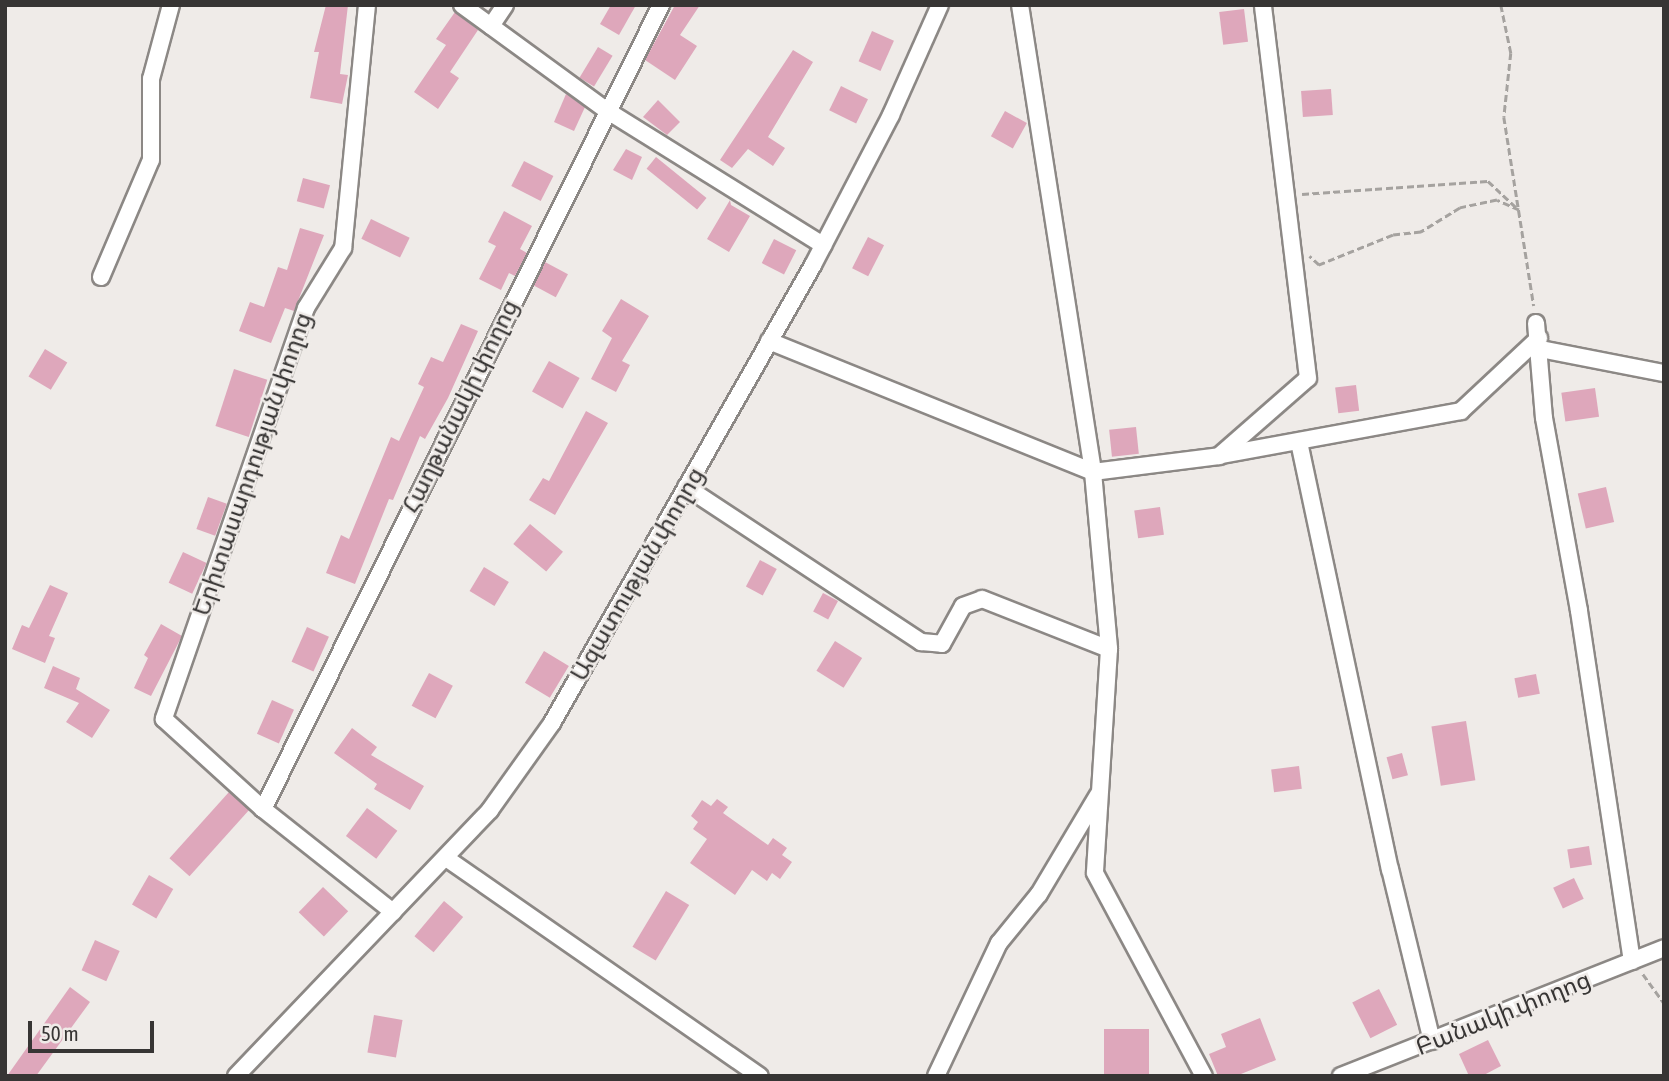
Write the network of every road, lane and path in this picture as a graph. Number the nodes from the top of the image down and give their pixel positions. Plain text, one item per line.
1 (171, 5) edge
2 (368, 5) edge
3 (462, 5) edge
4 (505, 5) edge
5 (661, 5) edge
6 (940, 5) edge
7 (1020, 5) edge
8 (1263, 5) edge
9 (1501, 5) edge
10 (491, 26) junction
11 (606, 110) junction
12 (1285, 190) junction
13 (1519, 210) junction
14 (1291, 242) junction
15 (824, 245) junction
16 (101, 277) dead end
17 (1539, 337) junction
18 (769, 341) junction
19 (1664, 373) edge
20 (1299, 442) junction
21 (1219, 456) junction
22 (1093, 472) junction
23 (686, 487) junction
24 (1109, 649) junction
25 (1100, 793) junction
26 (263, 809) junction
27 (446, 858) junction
28 (393, 912) junction
29 (1664, 948) edge
30 (1632, 961) junction
31 (1664, 1003) edge
32 (1432, 1041) junction
33 (236, 1076) edge
34 (760, 1076) edge
35 (936, 1076) edge
36 (1204, 1076) edge
37 (1341, 1076) edge

1 - 16 street
2 - 26 street, Երիտասարդության փողոց
3 - 10 street
4 - 10 street
5 - 11 street, Հաղթանակի փողոց
6 - 15 street, Ազատության փողոց
7 - 22 street
8 - 12 street
9 - 13 path
10 - 11 street
11 - 15 street
11 - 26 street, Հաղթանակի փողոց
12 - 13 path
12 - 14 street
13 - 14 path
13 - 17 path
14 - 21 street
15 - 18 street, Ազատության փողոց
17 - 19 street
17 - 20 street
17 - 30 street
18 - 22 street
18 - 23 street, Ազատության փողոց
20 - 21 street
20 - 32 street
21 - 22 street
22 - 24 street
23 - 24 street
23 - 27 street, Ազատության փողոց
24 - 25 street
25 - 35 street
25 - 36 street
26 - 28 street
27 - 28 street, Ազատության փողոց
27 - 34 street
28 - 33 street, Ազատության փողոց
29 - 30 street, Բանակի փողոց
30 - 31 path
30 - 32 street, Բանակի փողոց
32 - 37 street, Բանակի փողոց

